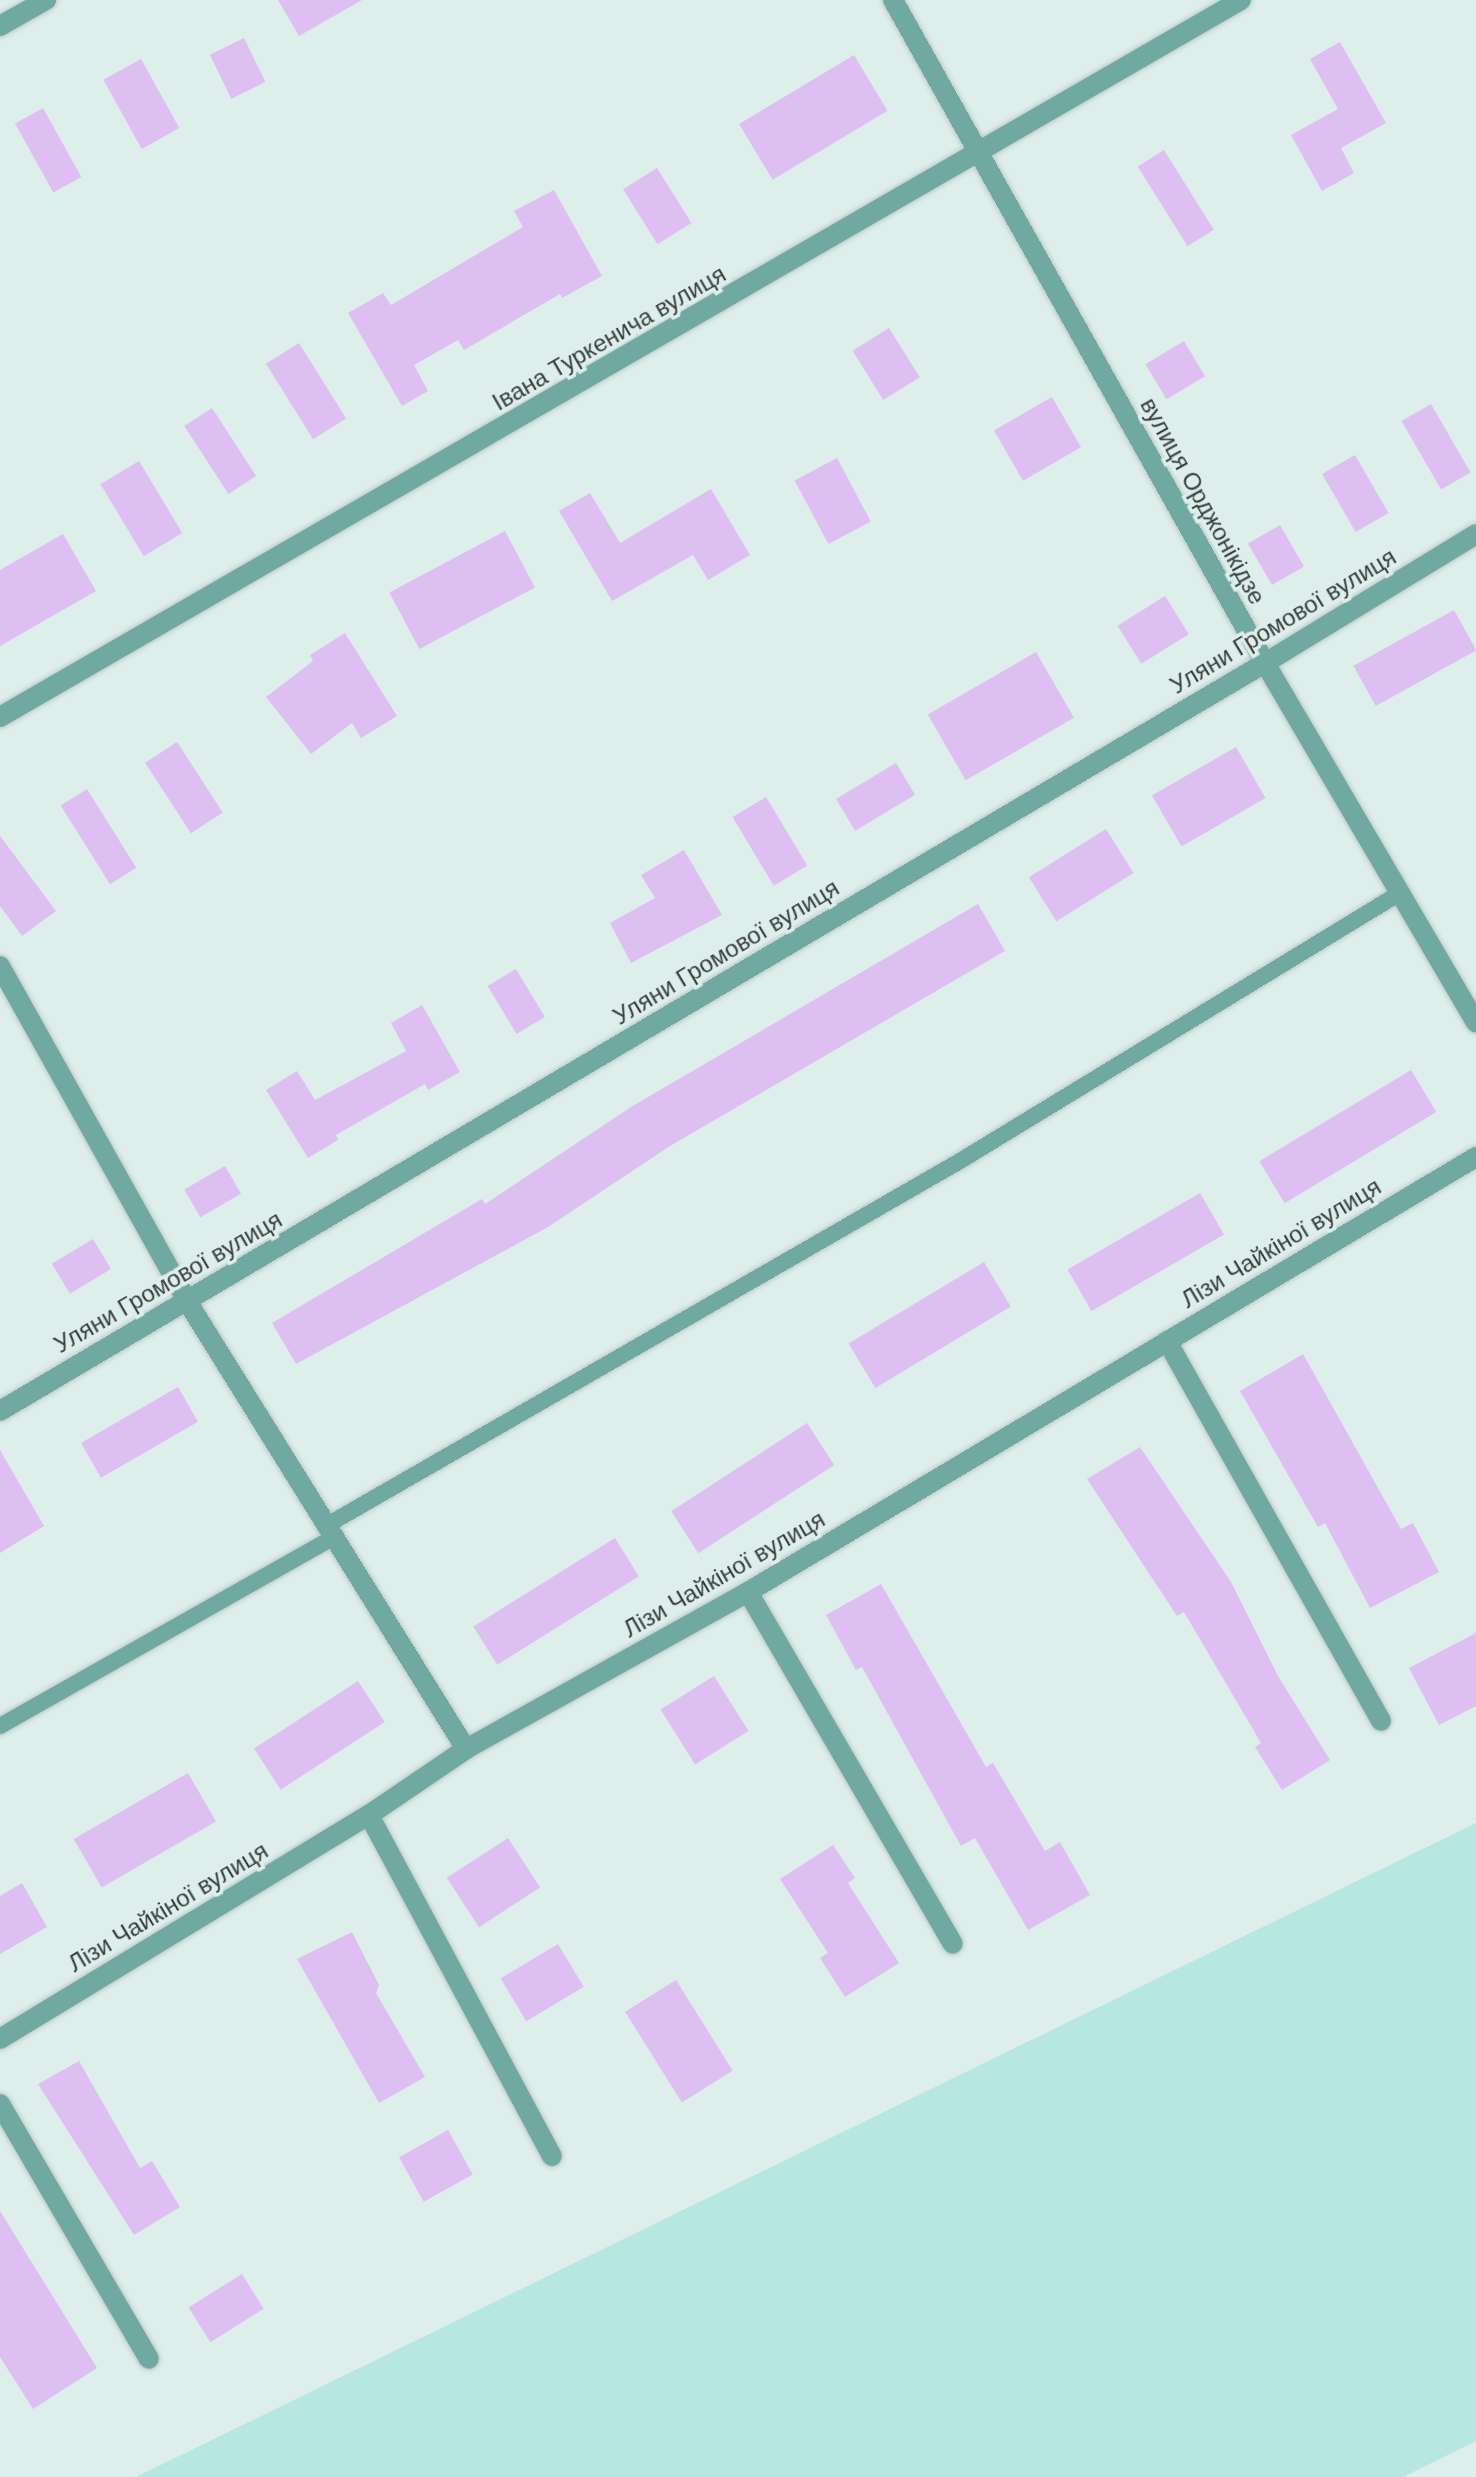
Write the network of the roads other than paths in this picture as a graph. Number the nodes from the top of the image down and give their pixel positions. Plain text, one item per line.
1 (46, 0) edge
2 (893, 0) edge
3 (1241, 0) edge
4 (0, 26) edge
5 (979, 156) junction
6 (1476, 534) edge
7 (1265, 663) junction
8 (0, 717) edge
9 (1400, 893) junction
10 (0, 966) edge
11 (1476, 1023) edge
12 (1476, 1157) edge
13 (187, 1301) junction
14 (1167, 1341) junction
15 (0, 1411) edge
16 (333, 1530) junction
17 (748, 1592) junction
18 (1381, 1721) dead end
19 (0, 1726) edge
20 (466, 1749) junction
21 (369, 1815) junction
22 (953, 1944) dead end
23 (0, 2039) edge
24 (0, 2104) edge
25 (552, 2156) dead end
26 (149, 2359) dead end

1 - 4 street
2 - 5 street, вулиця Орджонікідзе
3 - 5 street, Івана Туркенича вулиця
5 - 7 street, вулиця Орджонікідзе
5 - 8 street, Івана Туркенича вулиця
6 - 7 street, Уляни Громової вулиця
7 - 9 street, вулиця Орджонікідзе
7 - 13 street, Уляни Громової вулиця
9 - 11 street, вулиця Орджонікідзе
9 - 16 lane
10 - 13 street
12 - 14 street, Лізи Чайкіної вулиця
13 - 15 street, Уляни Громової вулиця
13 - 16 street
14 - 17 street, Лізи Чайкіної вулиця
14 - 18 street
16 - 19 lane
16 - 20 street
17 - 20 street, Лізи Чайкіної вулиця
17 - 22 street
20 - 21 street, Лізи Чайкіної вулиця
21 - 23 street, Лізи Чайкіної вулиця
21 - 25 street
24 - 26 street

